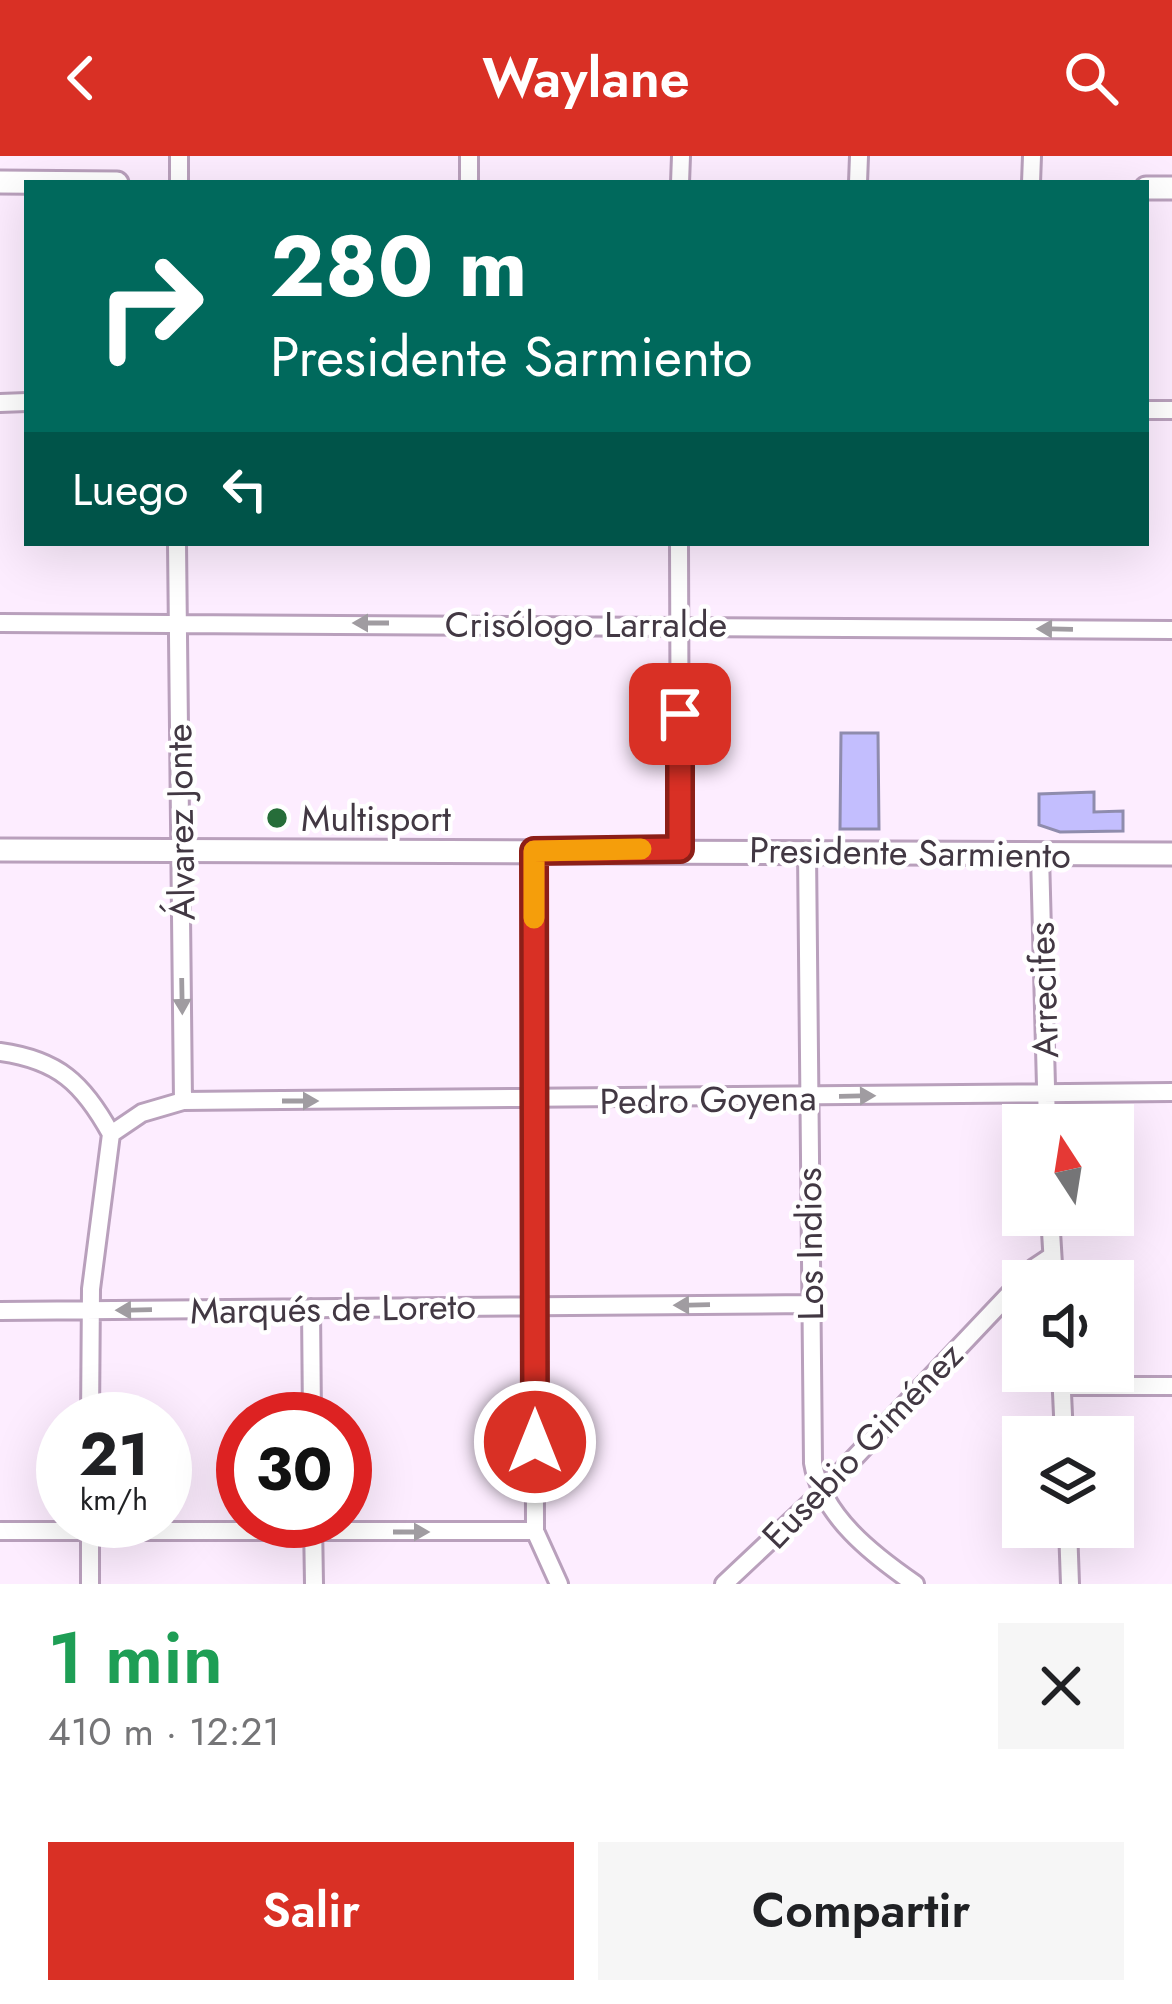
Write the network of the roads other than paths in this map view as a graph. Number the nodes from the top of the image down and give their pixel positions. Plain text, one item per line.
1 (177, 546) edge
2 (679, 546) edge
3 (0, 623) edge
4 (177, 623) junction
5 (680, 624) junction
6 (1172, 630) edge
7 (680, 849) junction
8 (0, 850) edge
9 (180, 850) junction
10 (534, 851) junction
11 (807, 851) junction
12 (1172, 854) edge
13 (1040, 855) junction
14 (0, 1052) edge
15 (1172, 1092) edge
16 (1046, 1094) junction
17 (808, 1097) junction
18 (182, 1101) junction
19 (533, 1102) junction
20 (1046, 1104) edge
21 (111, 1134) junction
22 (1052, 1236) edge
23 (1052, 1256) junction
24 (1052, 1260) edge
25 (809, 1304) junction
26 (536, 1307) junction
27 (311, 1308) junction
28 (0, 1311) edge
29 (89, 1311) junction
30 (1134, 1383) edge
31 (1172, 1386) edge
32 (90, 1392) edge
33 (312, 1392) edge
34 (822, 1492) junction
35 (372, 1528) edge
36 (36, 1529) edge
37 (0, 1531) edge
38 (535, 1532) junction
39 (90, 1548) edge
40 (313, 1548) edge
41 (1069, 1548) edge
42 (90, 1584) edge
43 (314, 1584) edge
44 (559, 1584) edge
45 (724, 1584) edge
46 (915, 1584) edge
47 (1070, 1584) edge

1 - 4 street, Álvarez Jonte
2 - 5 street
3 - 4 street, Crisólogo Larralde
5 -> 4 street, Crisólogo Larralde
4 - 9 street, Álvarez Jonte
6 -> 5 street, Crisólogo Larralde
5 - 7 street
7 - 10 main road, Presidente Sarmiento
7 - 11 main road, Presidente Sarmiento
8 - 9 main road, Presidente Sarmiento
9 - 10 main road, Presidente Sarmiento
9 -> 18 street, Álvarez Jonte
10 - 19 street
11 - 13 main road, Presidente Sarmiento
11 - 17 street, Los Indios
12 - 13 main road, Presidente Sarmiento
13 - 16 street, Arrecifes
14 - 21 street
15 - 16 street, Pedro Goyena
17 -> 16 street, Pedro Goyena
16 - 20 street, Arrecifes
17 - 19 street, Pedro Goyena
17 - 25 street, Los Indios
18 -> 19 street, Pedro Goyena
18 - 21 street, Pedro Goyena
19 - 26 street
21 - 29 street
22 - 23 street
23 - 24 street
23 - 34 street, Eusebio Giménez
25 -> 26 street, Marqués de Loreto
25 - 34 street, Los Indios
26 - 27 street, Marqués de Loreto
26 - 38 street
27 -> 29 street, Marqués de Loreto
27 - 33 street
28 - 29 street, Marqués de Loreto
29 - 32 street
30 - 31 street
34 - 45 street, Eusebio Giménez
34 - 46 street
35 -> 38 street
36 - 37 street
38 - 44 street
39 - 42 street
40 - 43 street
41 - 47 street

